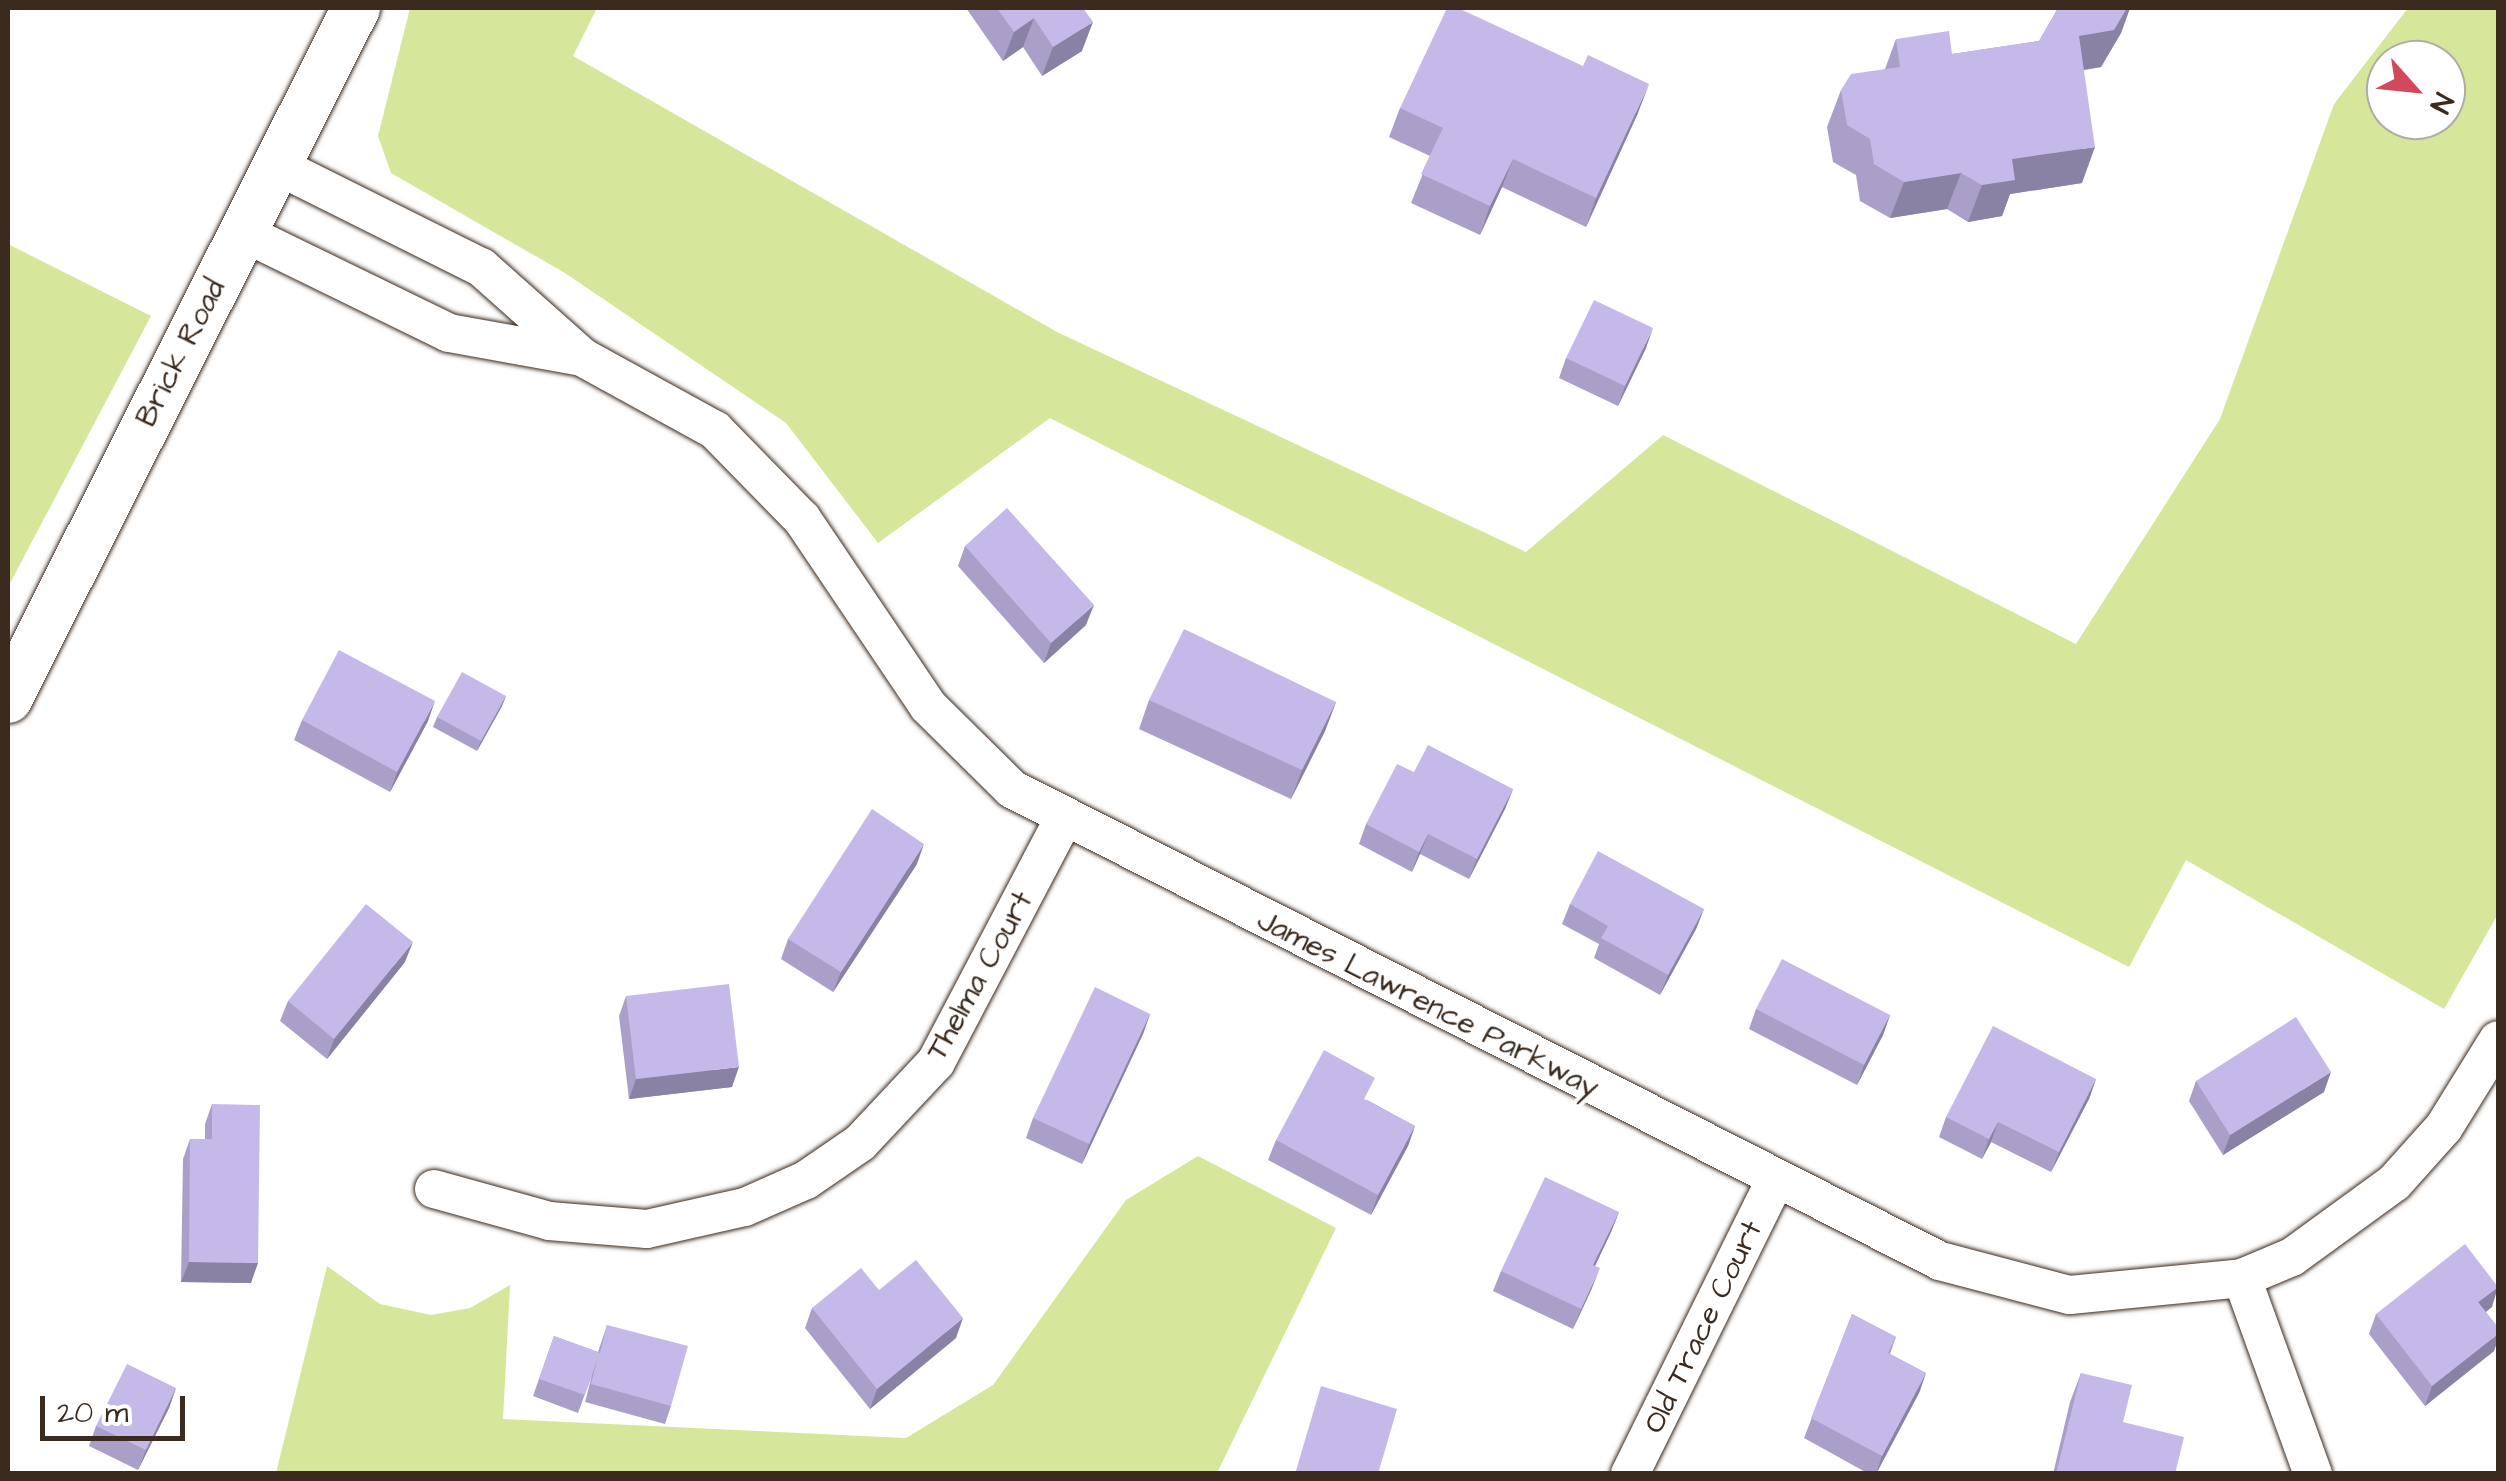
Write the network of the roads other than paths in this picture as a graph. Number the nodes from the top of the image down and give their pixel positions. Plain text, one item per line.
1 (356, 8) edge
2 (276, 165) junction
3 (242, 232) junction
4 (582, 357) junction
5 (8, 700) edge
6 (1064, 820) junction
7 (2498, 1040) edge
8 (1775, 1180) junction
9 (434, 1189) dead end
10 (2242, 1278) junction
11 (1630, 1474) edge
12 (2312, 1474) edge

1 - 2 street, Brick Road
2 - 3 street, Brick Road
2 - 4 street, James Lawrence Parkway
3 - 4 street, James Lawrence Parkway
3 - 5 street, Brick Road
4 - 6 street, James Lawrence Parkway
6 - 8 street, James Lawrence Parkway
6 - 9 street, Thelma Court
7 - 10 street, James Lawrence Parkway
8 - 10 street, James Lawrence Parkway
8 - 11 street, Old Trace Court
10 - 12 street

